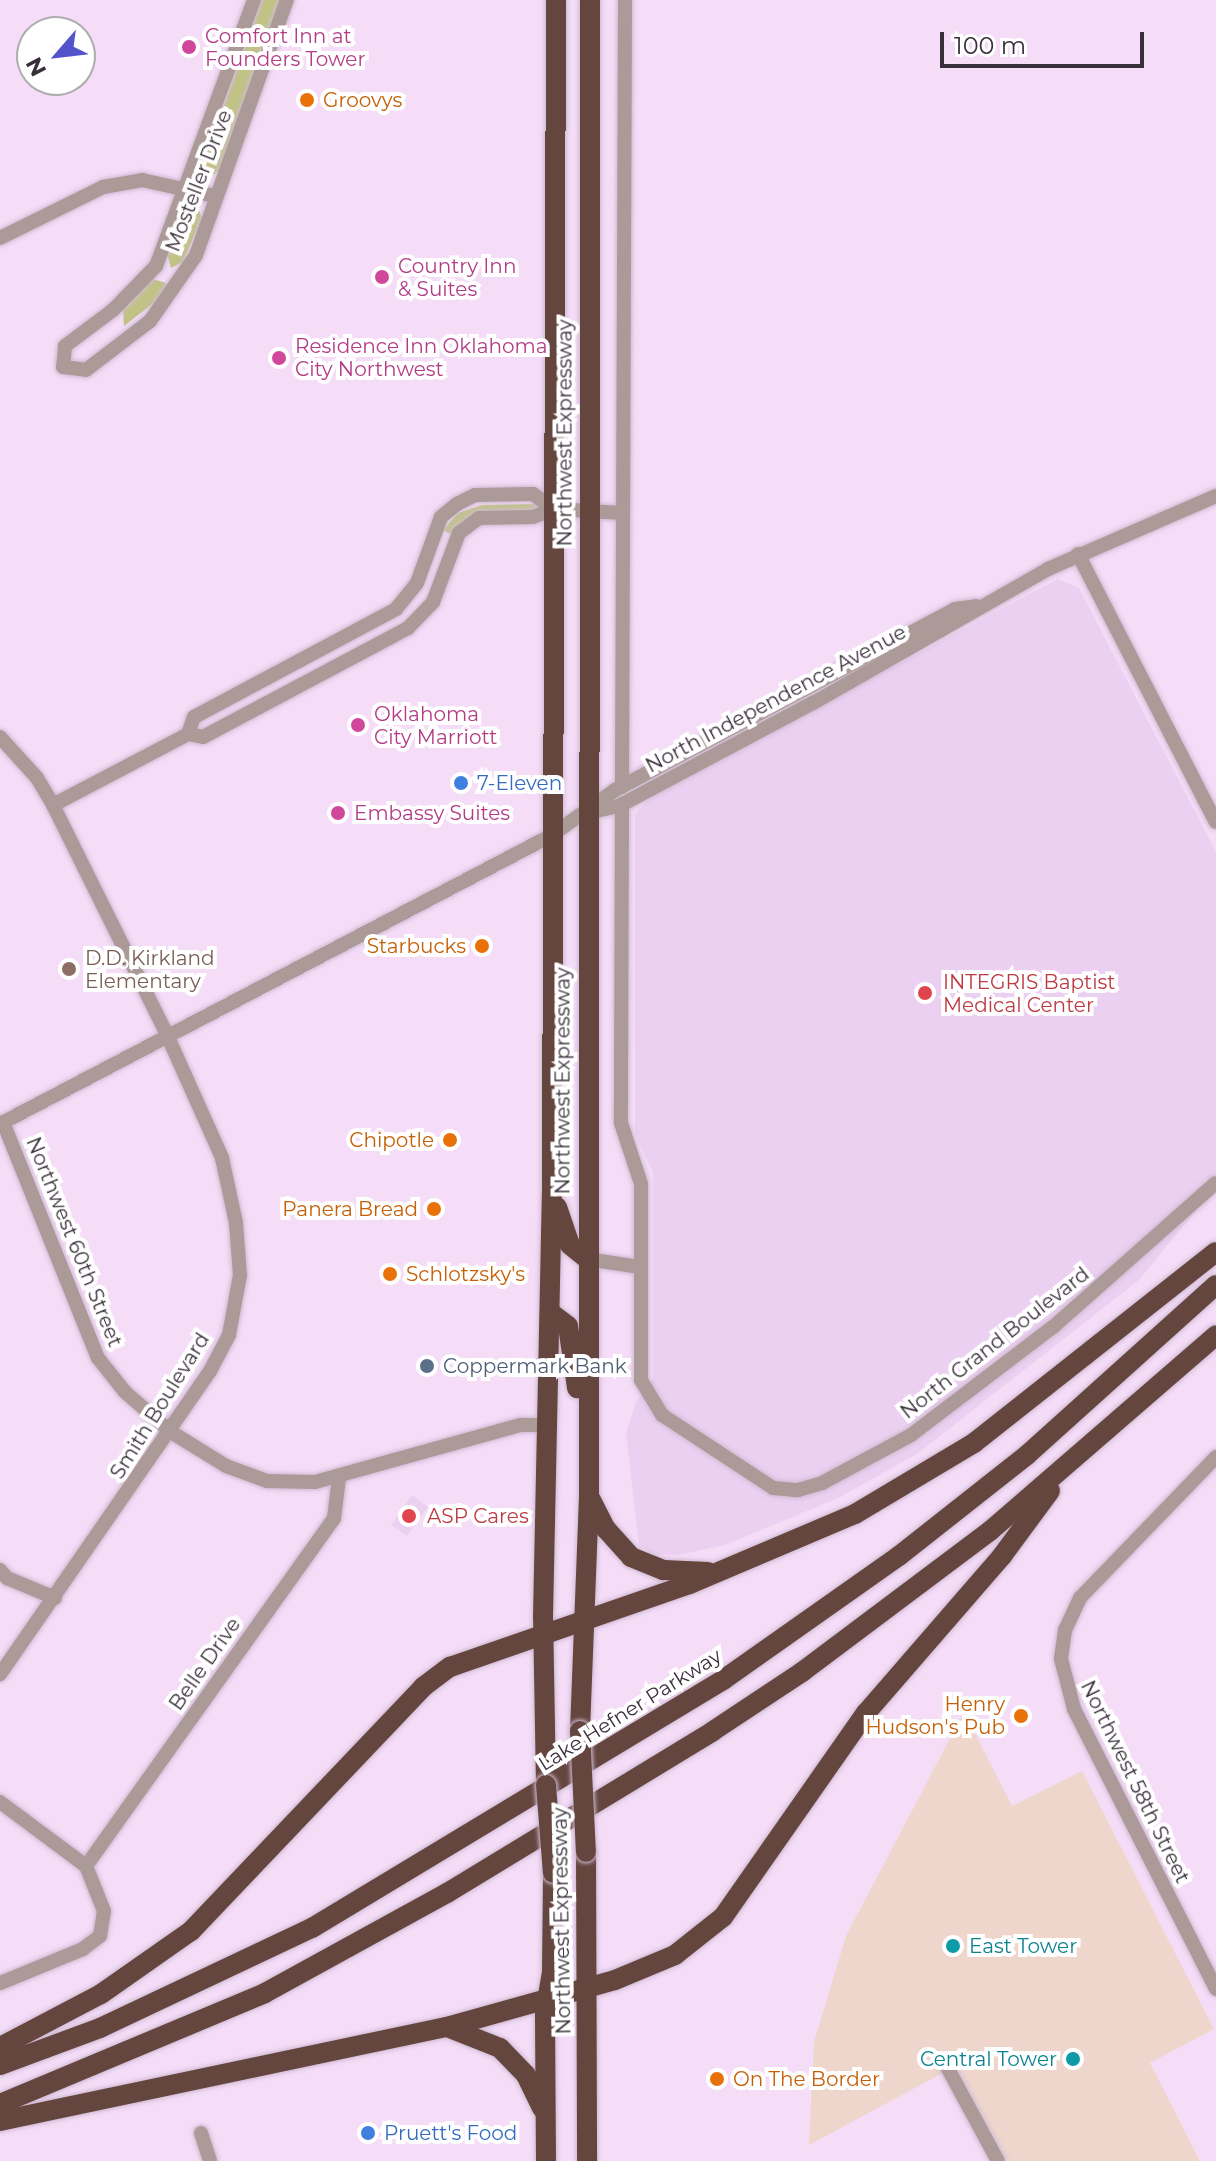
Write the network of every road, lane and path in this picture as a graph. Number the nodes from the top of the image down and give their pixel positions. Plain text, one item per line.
1 (254, 0) edge
2 (287, 0) edge
3 (556, 0) edge
4 (590, 0) edge
5 (625, 0) edge
6 (185, 187) junction
7 (215, 196) junction
8 (0, 238) edge
9 (1216, 496) edge
10 (554, 509) junction
11 (589, 511) junction
12 (623, 513) junction
13 (431, 542) junction
14 (453, 552) junction
15 (1078, 554) junction
16 (404, 600) junction
17 (976, 606) junction
18 (416, 621) junction
19 (188, 734) junction
20 (0, 737) edge
21 (622, 787) junction
22 (622, 804) junction
23 (53, 805) junction
24 (587, 813) junction
25 (1216, 822) edge
26 (552, 835) junction
27 (168, 1037) junction
28 (2, 1123) edge
29 (1216, 1183) edge
30 (552, 1192) junction
31 (1216, 1252) edge
32 (587, 1259) junction
33 (640, 1267) junction
34 (1216, 1285) edge
35 (551, 1313) junction
36 (1216, 1335) edge
37 (547, 1425) junction
38 (171, 1432) junction
39 (587, 1451) junction
40 (1216, 1457) edge
41 (1068, 1467) junction
42 (339, 1478) junction
43 (589, 1495) junction
44 (0, 1570) edge
45 (712, 1572) junction
46 (55, 1598) junction
47 (585, 1621) junction
48 (544, 1635) junction
49 (0, 1674) edge
50 (0, 1802) edge
51 (86, 1866) junction
52 (0, 1983) edge
53 (587, 1988) junction
54 (1216, 1989) edge
55 (547, 2000) junction
56 (447, 2027) junction
57 (0, 2047) edge
58 (945, 2063) dead end
59 (0, 2065) edge
60 (0, 2104) edge
61 (545, 2115) junction
62 (0, 2121) edge
63 (201, 2133) dead end
64 (210, 2161) edge
65 (546, 2161) edge
66 (587, 2161) edge
67 (998, 2161) edge

1 - 6 street, Mosteller Drive
2 - 7 street, Mosteller Drive
3 - 10 highway, Northwest Expressway
4 - 11 highway, Northwest Expressway
5 - 12 street
6 - 7 street
6 - 7 street, Mosteller Drive
6 - 8 street
9 - 15 street, North Independence Avenue
10 - 11 street
10 - 13 street
10 - 14 street
10 - 26 highway, Northwest Expressway
11 - 12 street
11 - 24 highway, Northwest Expressway
12 - 21 street
13 - 14 street
13 - 16 street
14 - 18 street
15 - 17 street, North Independence Avenue
15 - 25 street
16 - 18 street
16 - 19 street
17 - 21 street, North Independence Avenue
17 - 22 street, North Independence Avenue
18 - 19 street
19 - 23 street
20 - 23 street, Smith Boulevard
21 - 24 street, North Independence Avenue
22 - 24 street, North Independence Avenue
22 - 33 street
23 - 27 street, Smith Boulevard
24 - 26 street, North Independence Avenue
24 - 32 highway, Northwest Expressway
26 - 27 street, North Independence Avenue
26 - 30 highway, Northwest Expressway
27 - 28 street, North Independence Avenue
27 - 38 street, Smith Boulevard
28 - 38 street, Northwest 60th Street
29 - 33 street, North Grand Boulevard
30 - 32 highway
30 - 35 highway, Northwest Expressway
31 - 45 highway
32 - 33 street
32 - 39 highway, Northwest Expressway
34 - 59 highway, Lake Hefner Parkway
35 - 37 highway, Northwest Expressway
35 - 39 highway
36 - 41 highway
37 - 42 street, Northwest 60th Street
37 - 48 highway, Northwest Expressway
38 - 42 street, Northwest 60th Street
38 - 46 street, Smith Boulevard
39 - 43 highway, Northwest Expressway
40 - 54 street, Northwest 58th Street
41 - 53 highway
41 - 60 highway
42 - 51 street, Belle Drive
43 - 45 highway
43 - 47 highway, Northwest Expressway
44 - 46 street
45 - 47 highway
46 - 49 street, Smith Boulevard
47 - 48 highway
47 - 53 highway, Northwest Expressway, bridge
48 - 55 highway, Northwest Expressway, bridge
48 - 57 highway
50 - 51 street
51 - 52 street
53 - 55 highway
53 - 66 highway, Northwest Expressway
55 - 56 highway
55 - 61 highway, Northwest Expressway
56 - 61 highway
56 - 62 highway
58 - 67 street
61 - 65 highway, Northwest Expressway
63 - 64 street

